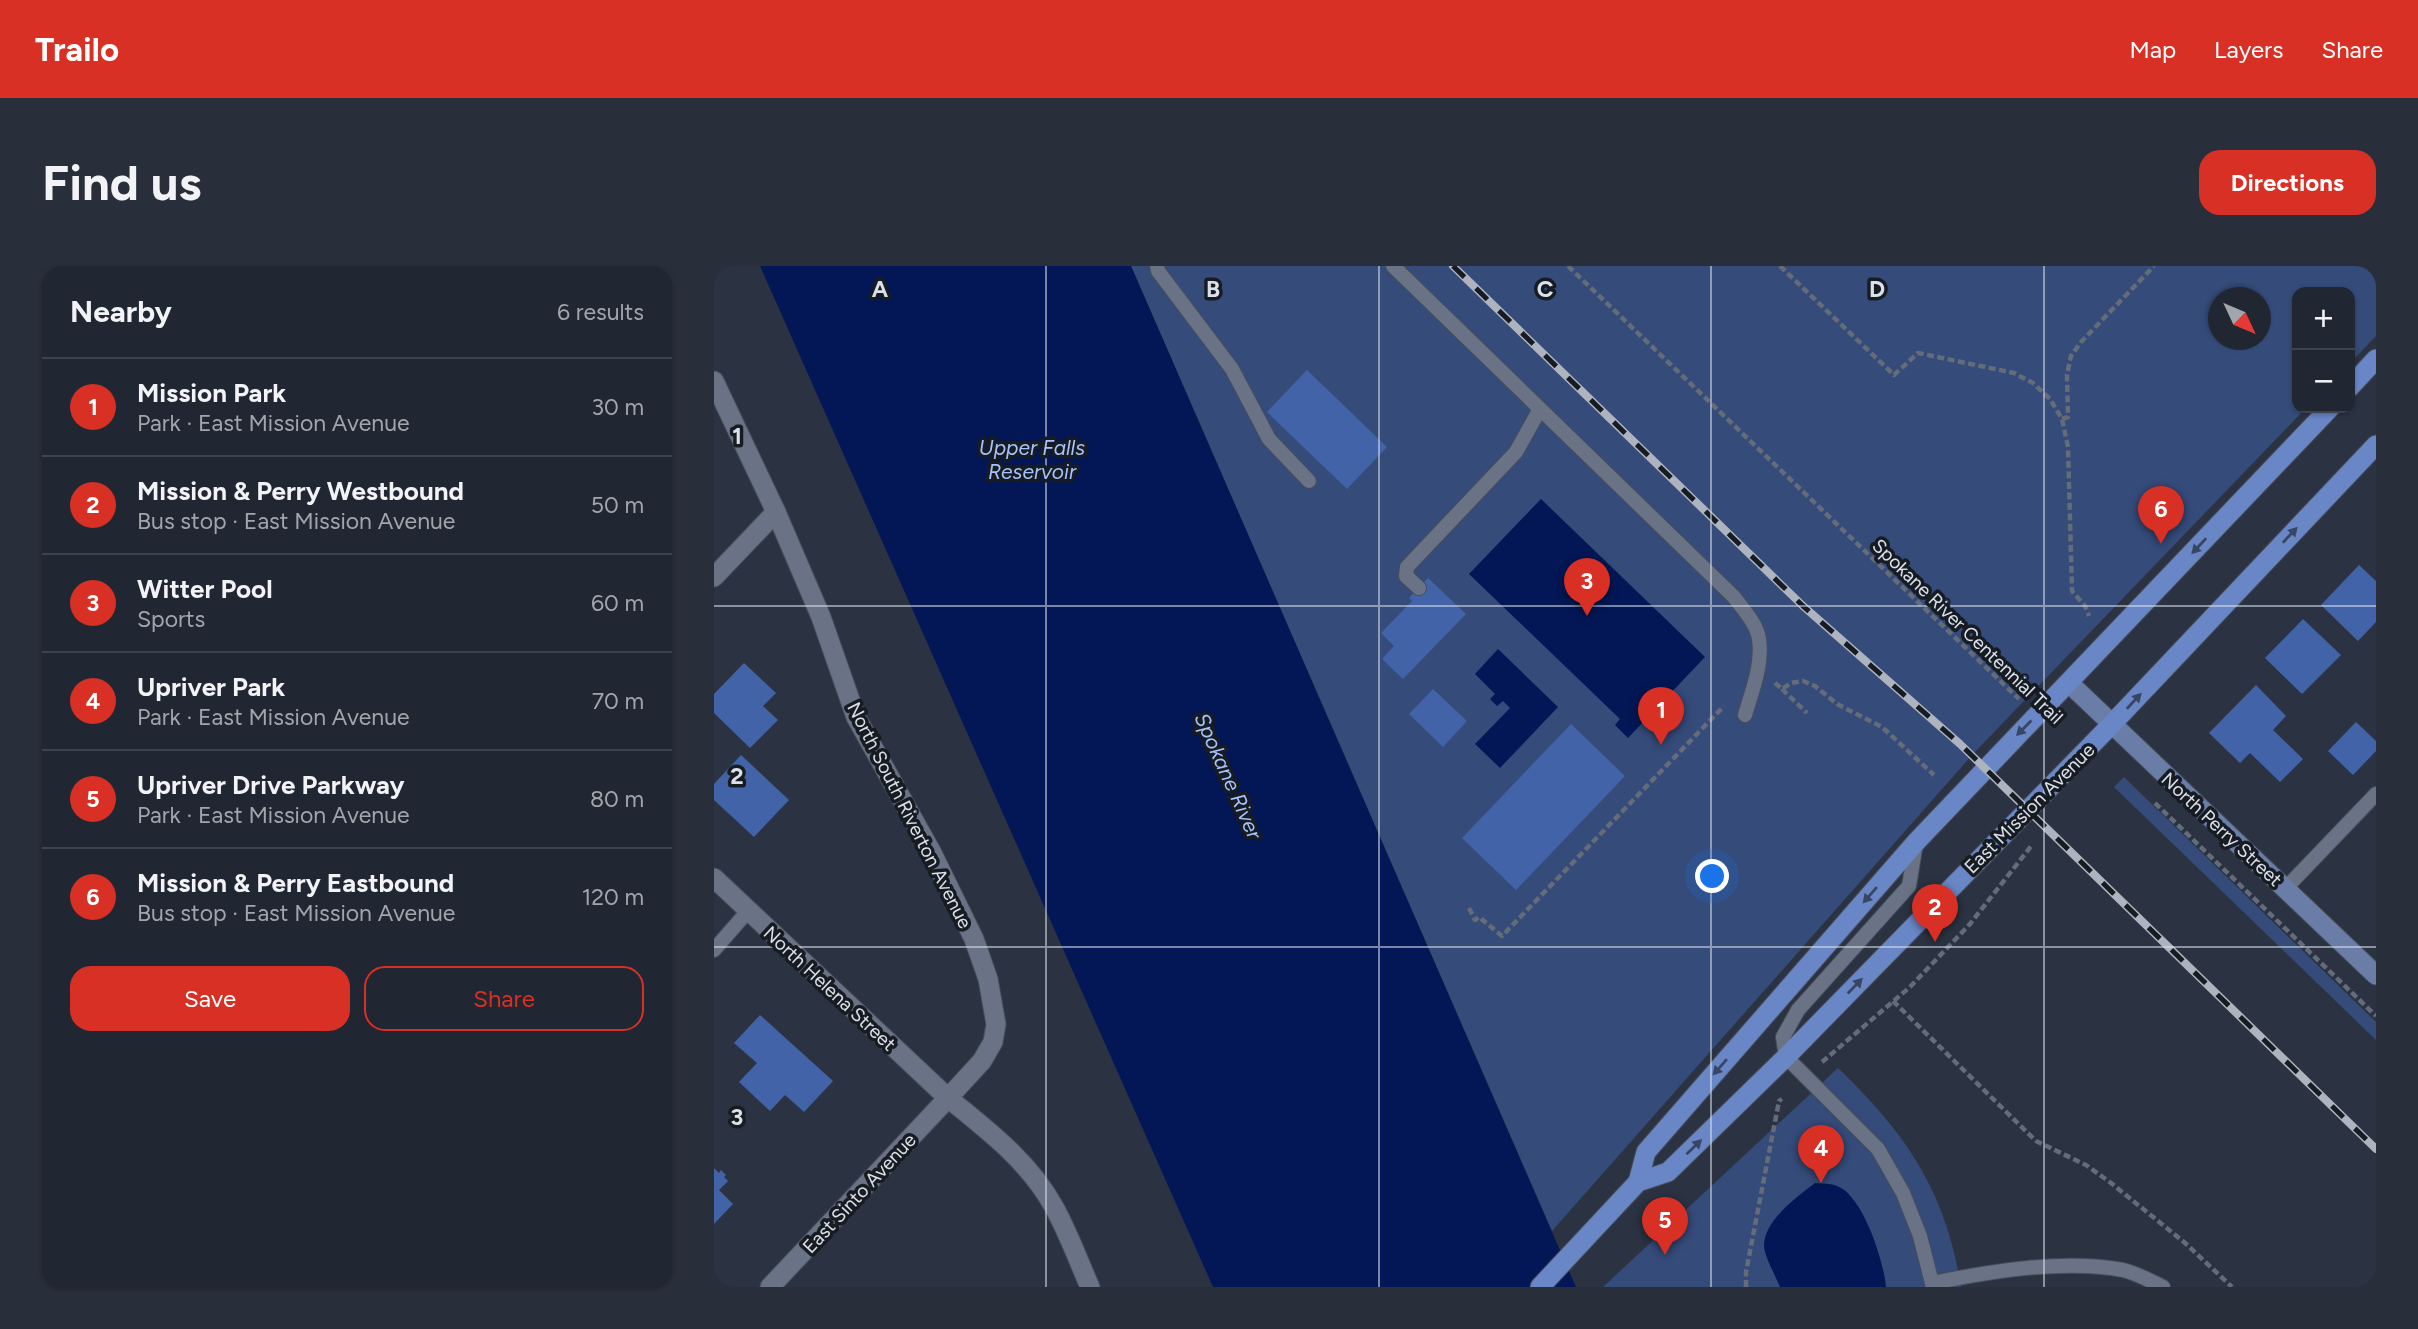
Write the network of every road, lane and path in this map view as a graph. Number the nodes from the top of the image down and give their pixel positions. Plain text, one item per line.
1 (1157, 266) edge
2 (1393, 266) edge
3 (1568, 266) edge
4 (1780, 266) edge
5 (2154, 266) edge
6 (2376, 359) edge
7 (714, 381) edge
8 (2355, 382) edge
9 (1540, 409) junction
10 (2325, 413) edge
11 (2062, 419) junction
12 (2376, 445) edge
13 (1309, 481) dead end
14 (776, 512) junction
15 (714, 577) edge
16 (1419, 588) dead end
17 (2089, 616) dead end
18 (1757, 672) junction
19 (2069, 683) junction
20 (1782, 689) junction
21 (1729, 701) dead end
22 (1807, 713) dead end
23 (1745, 715) dead end
24 (2036, 716) junction
25 (2111, 725) junction
26 (1934, 775) dead end
27 (2376, 794) edge
28 (2154, 802) dead end
29 (2037, 838) dead end
30 (1917, 841) junction
31 (714, 878) edge
32 (2286, 889) junction
33 (1469, 908) dead end
34 (747, 911) junction
35 (714, 950) edge
36 (2376, 975) edge
37 (1893, 1001) junction
38 (2376, 1016) edge
39 (1786, 1057) junction
40 (1807, 1077) junction
41 (947, 1098) junction
42 (1634, 1187) junction
43 (1933, 1285) edge
44 (769, 1287) edge
45 (1090, 1287) edge
46 (1540, 1287) edge
47 (1746, 1287) edge
48 (2163, 1287) edge
49 (2232, 1287) edge

1 - 13 lane
2 - 9 lane
3 - 24 path, Spokane River Centennial Trail
4 - 11 path
5 - 11 path
6 - 8 main road
7 - 14 street, North South Riverton Avenue
9 - 16 lane
9 - 18 lane
10 -> 19 main road, East Mission Avenue
11 - 17 path
25 -> 12 main road, East Mission Avenue
14 - 15 street
14 - 41 street, North South Riverton Avenue
18 - 20 path
18 - 23 lane
19 - 24 main road, East Mission Avenue
19 - 25 main road, North Perry Street
20 - 22 path
20 - 26 path
21 - 33 path
24 -> 30 main road, East Mission Avenue
25 - 32 main road, North Perry Street
39 -> 25 main road, East Mission Avenue
27 - 32 lane
28 - 38 path
29 - 37 path
30 - 39 lane
30 -> 42 main road, East Mission Avenue
31 - 34 street, North Helena Street
32 - 36 main road, North Perry Street
34 - 35 lane
34 - 41 street, North Helena Street
37 - 40 path
37 - 49 path
39 - 40 lane
42 -> 39 main road, East Mission Avenue
40 - 43 lane
40 - 47 path
41 - 44 street, East Sinto Avenue
41 - 45 street
42 - 46 main road, East Mission Avenue
43 - 48 lane

